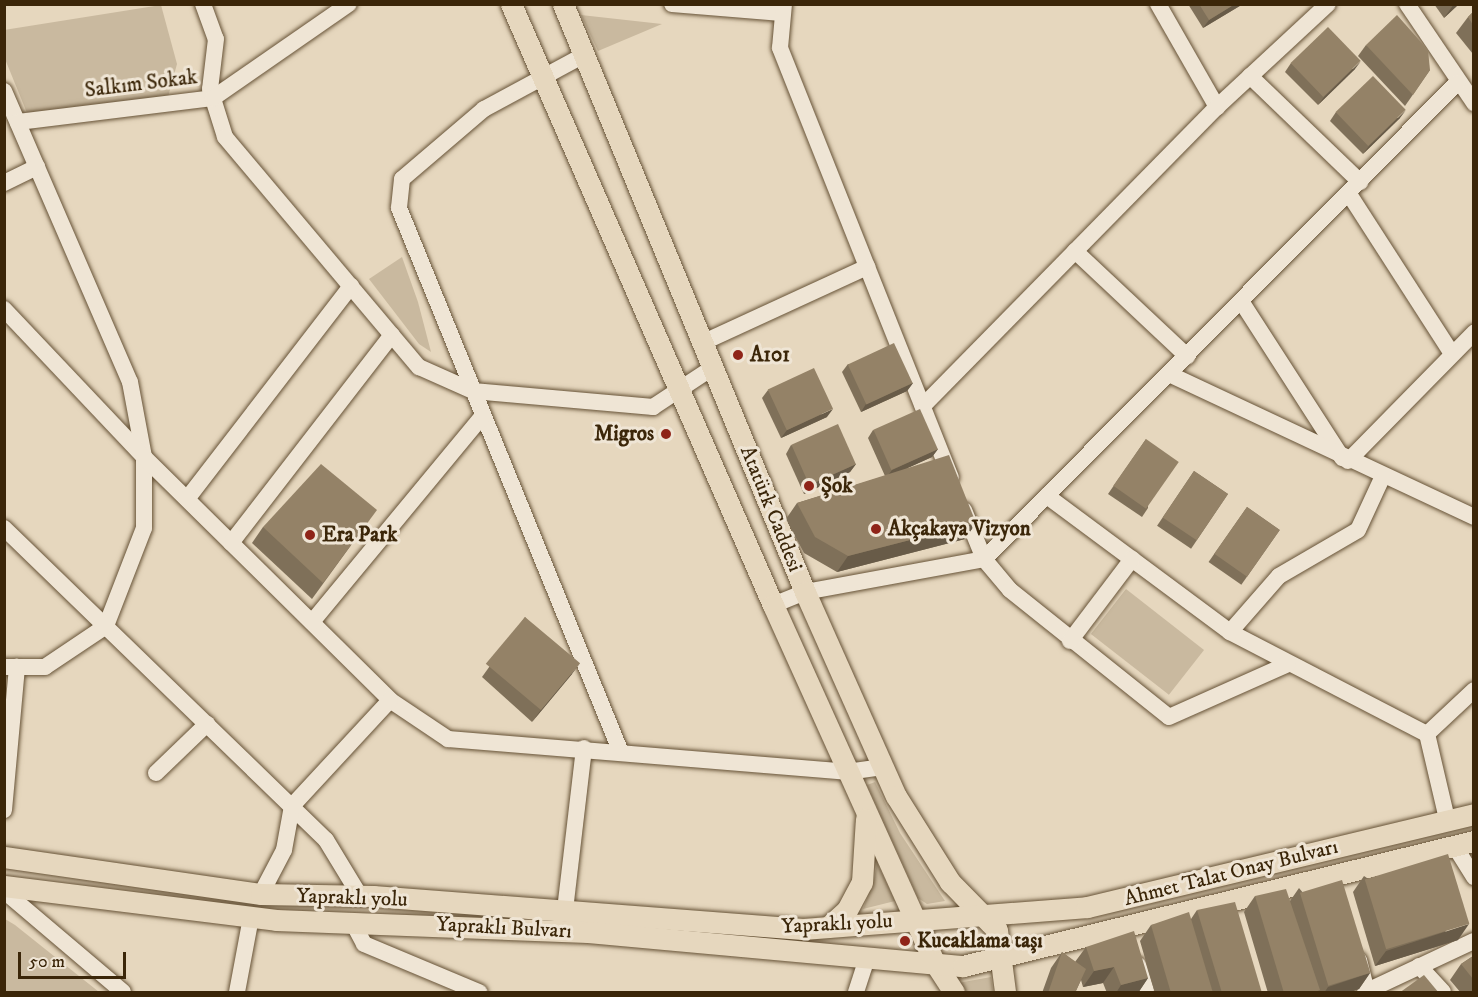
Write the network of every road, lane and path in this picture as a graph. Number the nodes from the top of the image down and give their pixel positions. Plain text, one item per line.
1 (203, 4) edge
2 (349, 4) edge
3 (511, 4) edge
4 (562, 4) edge
5 (672, 4) edge
6 (1158, 4) edge
7 (1328, 4) edge
8 (1407, 4) edge
9 (783, 9) edge
10 (584, 55) junction
11 (544, 73) junction
12 (1250, 76) junction
13 (1458, 82) junction
14 (213, 98) junction
15 (6, 100) edge
16 (1473, 103) edge
17 (1217, 107) junction
18 (18, 122) junction
19 (37, 167) junction
20 (4, 183) edge
21 (1355, 188) junction
22 (1076, 251) junction
23 (867, 267) junction
24 (351, 286) junction
25 (1241, 302) junction
26 (4, 309) edge
27 (1473, 333) edge
28 (392, 335) junction
29 (702, 343) junction
30 (1452, 354) junction
31 (1187, 356) junction
32 (712, 368) junction
33 (1169, 374) junction
34 (676, 387) junction
35 (473, 391) junction
36 (923, 406) junction
37 (483, 415) junction
38 (144, 457) junction
39 (1345, 460) junction
40 (1382, 478) junction
41 (1047, 496) junction
42 (187, 499) junction
43 (1473, 517) edge
44 (4, 528) edge
45 (231, 543) junction
46 (984, 559) junction
47 (1132, 559) junction
48 (805, 592) junction
49 (772, 605) junction
50 (312, 622) junction
51 (106, 626) junction
52 (1230, 632) junction
53 (1070, 641) junction
54 (1288, 664) junction
55 (11, 667) edge
56 (1473, 690) edge
57 (390, 700) junction
58 (207, 724) junction
59 (1427, 734) junction
60 (584, 748) junction
61 (620, 750) junction
62 (883, 767) junction
63 (848, 772) junction
64 (156, 773) dead end
65 (292, 806) junction
66 (865, 809) junction
67 (4, 810) edge
68 (1473, 814) edge
69 (1447, 819) junction
70 (1463, 843) edge
71 (4, 857) edge
72 (1334, 873) junction
73 (1473, 877) edge
74 (4, 886) edge
75 (4, 891) edge
76 (261, 894) junction
77 (1340, 894) edge
78 (360, 896) junction
79 (1227, 899) junction
80 (565, 910) junction
81 (251, 917) junction
82 (987, 917) junction
83 (917, 920) junction
84 (1233, 920) edge
85 (1126, 924) junction
86 (359, 925) junction
87 (828, 927) junction
88 (1352, 938) edge
89 (1473, 941) edge
90 (1002, 956) junction
91 (867, 958) junction
92 (936, 966) junction
93 (1419, 966) junction
94 (470, 991) edge
95 (1366, 992) edge
96 (123, 993) edge
97 (237, 993) edge
98 (856, 993) edge
99 (954, 993) edge
100 (1005, 993) edge
101 (1146, 993) edge
102 (1443, 993) edge

1 - 14 street
2 - 14 street, Salkım Sokak
3 - 11 main road, Atatürk Caddesi
4 - 10 main road, Atatürk Caddesi
5 - 9 street
6 - 17 street
7 - 12 street
8 - 13 street
9 - 23 street
10 - 11 street
10 - 29 main road, Atatürk Caddesi
11 - 34 main road, Atatürk Caddesi
11 - 35 street
12 - 17 street
12 - 21 street
13 - 16 street
13 - 21 street
14 - 18 street, Salkım Sokak
14 - 24 street
15 - 18 street
17 - 22 street
18 - 19 street
19 - 20 street
19 - 38 street
21 - 25 street
21 - 30 street
22 - 31 street
22 - 36 street
23 - 29 street
23 - 36 street
24 - 28 street
24 - 42 street
25 - 31 street
25 - 39 street
26 - 38 street
27 - 30 street
28 - 35 street
28 - 45 street
29 - 32 main road, Atatürk Caddesi
30 - 39 street
31 - 33 street
32 - 34 street
32 - 48 main road, Atatürk Caddesi
33 - 39 street
33 - 41 street
34 - 35 street
34 - 49 main road, Atatürk Caddesi
35 - 37 street
36 - 46 street
37 - 50 street
37 - 61 street
38 - 42 street
38 - 51 street
39 - 40 street
40 - 43 street
40 - 52 street
41 - 46 street
41 - 47 street
42 - 45 street
44 - 51 street
45 - 50 street
46 - 48 street
46 - 53 street
47 - 52 street
47 - 53 street
48 - 49 street
48 - 62 main road, Atatürk Caddesi
49 - 63 main road, Atatürk Caddesi
50 - 57 street
51 - 55 street
51 - 58 street
52 - 54 street
53 - 54 street
54 - 59 street
55 - 67 street
56 - 59 street
57 - 60 street
57 - 65 street
58 - 64 street
58 - 65 street
59 - 69 street
60 - 61 street
60 - 80 street
61 - 63 street
62 - 63 street
62 - 82 main road, Atatürk Caddesi
63 - 66 main road, Atatürk Caddesi
65 - 76 street
65 - 78 street
66 - 83 main road, Atatürk Caddesi
66 - 87 main road
68 - 69 main road, Ahmet Talat Onay Bulvarı
69 - 82 main road, Ahmet Talat Onay Bulvarı
70 - 72 main road, Ahmet Talat Onay Bulvarı
70 - 73 street
71 - 76 main road, Yapraklı yolu
72 - 77 street
72 - 79 main road, Ahmet Talat Onay Bulvarı
74 - 81 main road, Yapraklı Bulvarı
75 - 96 street
76 - 78 main road, Yapraklı yolu
78 - 80 main road, Yapraklı yolu
78 - 86 main road
79 - 84 street
79 - 85 main road, Ahmet Talat Onay Bulvarı
80 - 87 main road, Yapraklı yolu
81 - 86 main road, Yapraklı Bulvarı
81 - 97 street
82 - 83 main road
82 - 90 main road, Atatürk Caddesi
83 - 87 main road, Yapraklı yolu
83 - 92 main road, Atatürk Caddesi
85 - 90 main road, Ahmet Talat Onay Bulvarı
85 - 101 street
86 - 91 main road, Yapraklı Bulvarı
86 - 94 street
88 - 95 street
89 - 93 street
90 - 92 main road, Yapraklı Bulvarı
90 - 100 main road, Atatürk Caddesi
91 - 92 main road, Yapraklı Bulvarı
91 - 98 street
92 - 99 main road, Atatürk Caddesi
93 - 95 street
93 - 102 street

